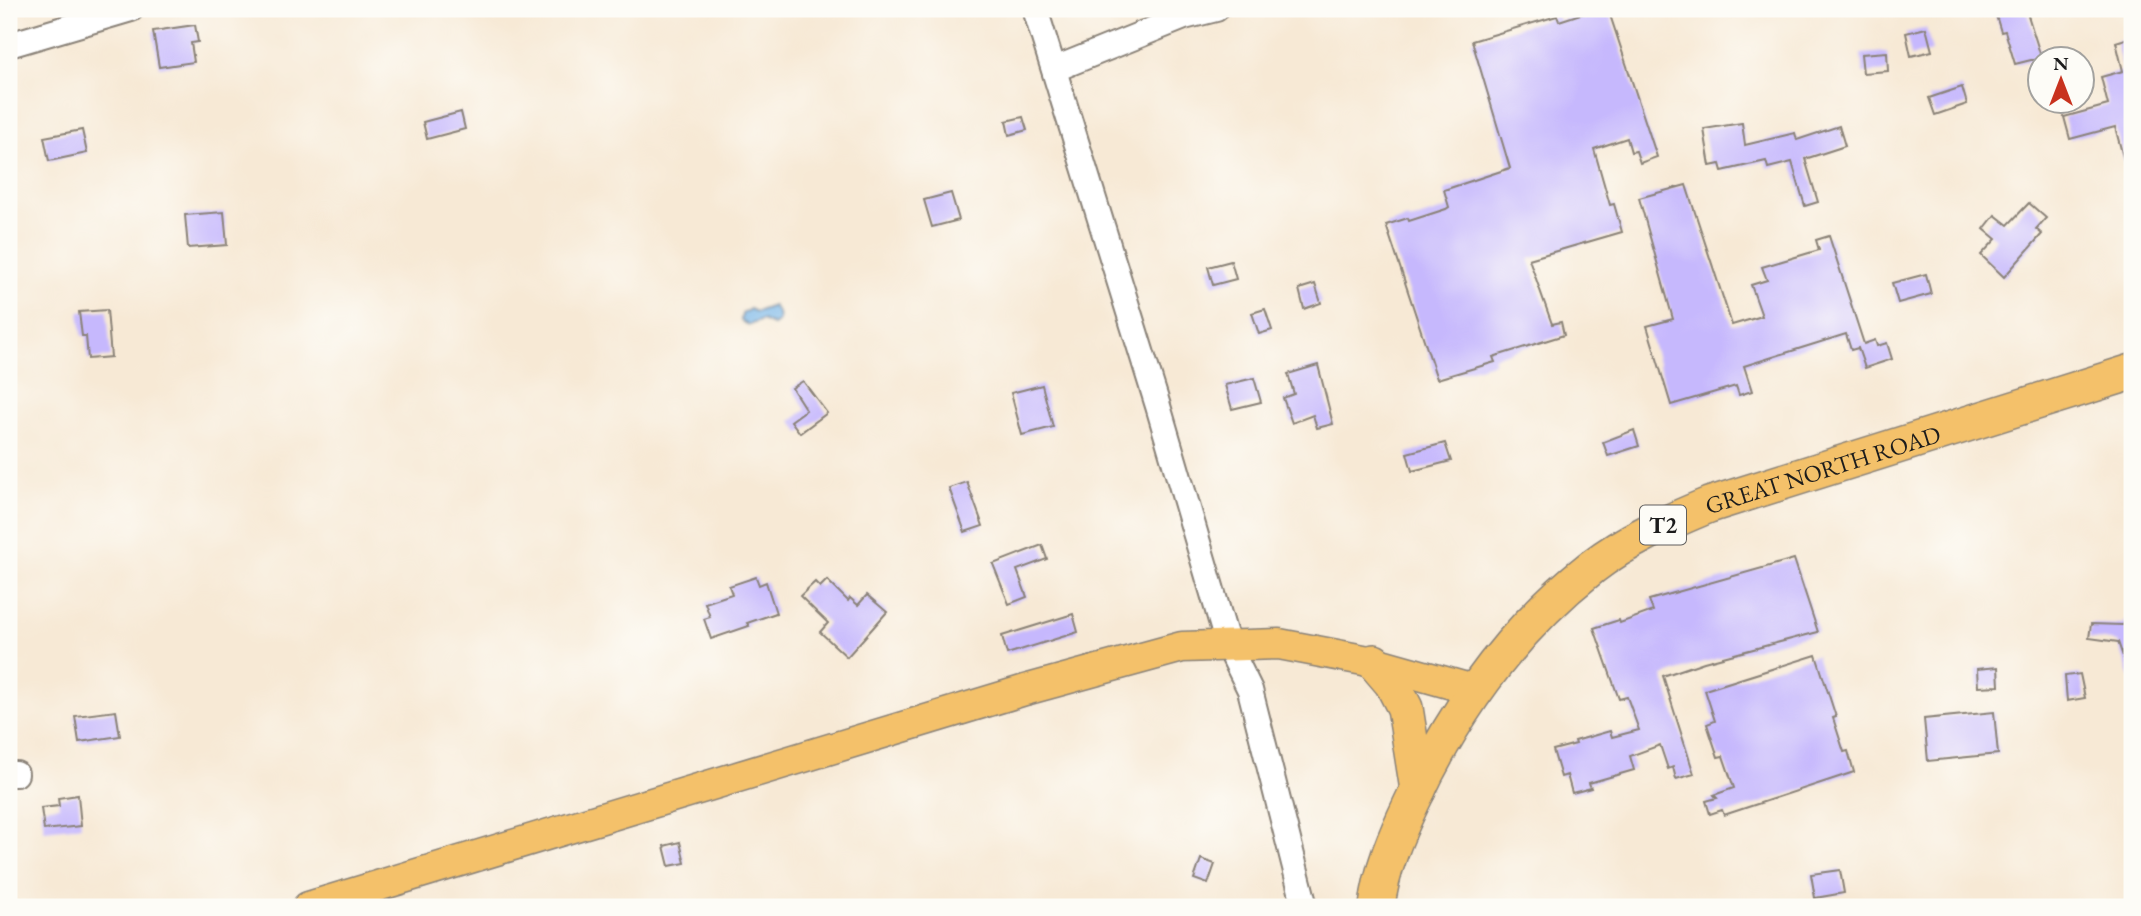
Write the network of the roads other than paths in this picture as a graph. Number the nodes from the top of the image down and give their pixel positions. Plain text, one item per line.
1 (131, 9) edge
2 (1035, 9) edge
3 (1216, 9) edge
4 (9, 45) edge
5 (1055, 69) junction
6 (2132, 372) edge
7 (1228, 645) junction
8 (1374, 662) junction
9 (1476, 691) junction
10 (1418, 790) junction
11 (308, 907) edge
12 (1305, 907) edge
13 (1377, 907) edge

1 - 4 street
2 - 5 street
3 - 5 street
5 - 7 street
6 - 9 highway, GREAT NORTH ROAD / T2
7 - 8 main road
7 - 11 main road
7 - 12 street
8 - 9 main road
8 - 10 highway
9 - 10 highway, GREAT NORTH ROAD / T2
10 - 13 highway, GREAT NORTH ROAD / T2

